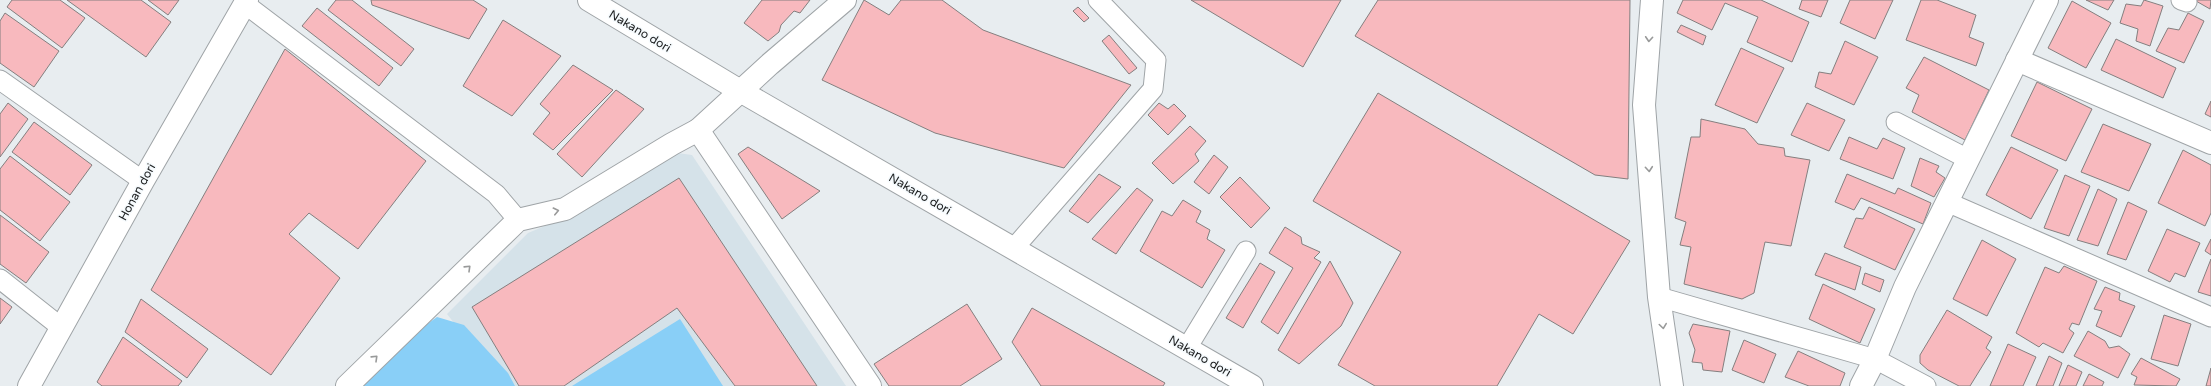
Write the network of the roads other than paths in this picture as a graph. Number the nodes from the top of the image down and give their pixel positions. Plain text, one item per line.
1 (589, 0) edge
2 (846, 0) edge
3 (1098, 0) edge
4 (1652, 0) edge
5 (2047, 0) edge
6 (246, 2) edge
7 (2017, 60) junction
8 (0, 80) edge
9 (742, 92) junction
10 (1896, 122) dead end
11 (698, 130) junction
12 (2211, 143) edge
13 (1968, 159) junction
14 (143, 181) junction
15 (1947, 202) junction
16 (518, 220) junction
17 (1014, 248) junction
18 (1246, 251) dead end
19 (0, 279) edge
20 (1659, 297) junction
21 (2211, 317) edge
22 (62, 328) junction
23 (1187, 348) junction
24 (1875, 359) junction
25 (29, 386) edge
26 (347, 386) edge
27 (870, 386) edge
28 (1252, 386) edge
29 (1672, 386) edge
30 (1861, 386) edge
31 (1926, 386) edge

1 - 9 street, Nakano dori
2 - 9 street
3 - 17 lane
4 -> 20 street
5 - 7 street
6 - 14 street, Honan dori
6 - 16 lane
7 - 12 street
7 - 13 street
8 - 14 lane
9 - 11 street
9 - 17 street, Nakano dori
10 - 13 lane
16 -> 11 street
11 - 27 street
13 - 15 street
14 - 22 street, Honan dori
15 - 21 lane
15 - 24 street
26 -> 16 street
17 - 23 street, Nakano dori
18 - 23 lane
19 - 22 lane
20 - 24 lane
20 -> 29 street
22 - 25 street, Honan dori
23 - 28 street, Nakano dori
24 - 30 street
24 - 31 lane

